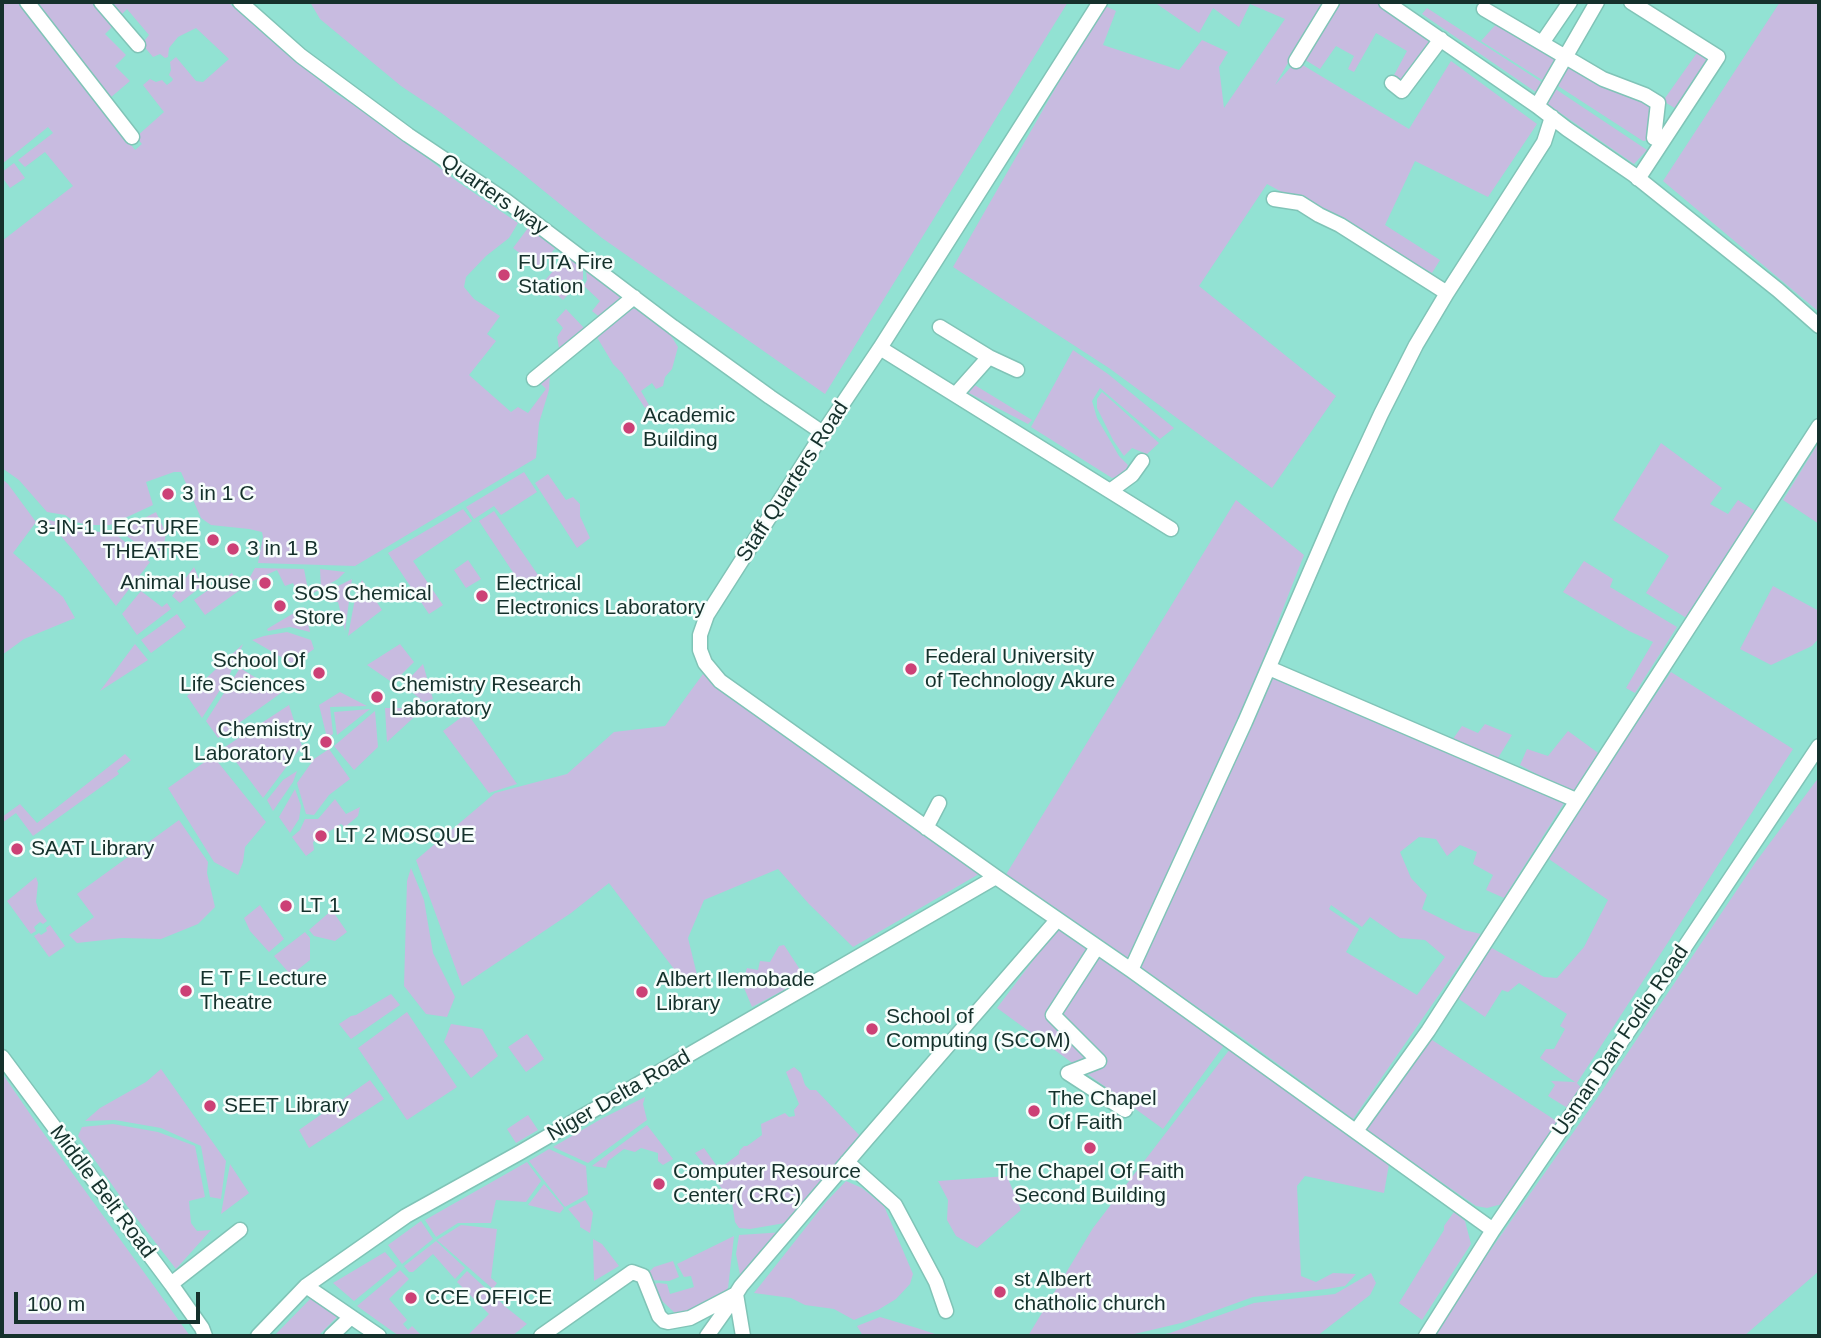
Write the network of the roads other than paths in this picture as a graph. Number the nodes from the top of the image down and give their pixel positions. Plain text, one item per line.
1 (27, 2) edge
2 (101, 2) edge
3 (240, 2) edge
4 (1100, 2) edge
5 (1332, 2) edge
6 (1386, 2) edge
7 (1570, 2) edge
8 (1597, 2) edge
9 (1631, 2) edge
10 (1484, 9) dead end
11 (1441, 39) junction
12 (1542, 43) junction
13 (138, 45) dead end
14 (1565, 57) junction
15 (1296, 61) dead end
16 (1392, 83) dead end
17 (1537, 106) junction
18 (1552, 117) junction
19 (1567, 129) junction
20 (132, 137) dead end
21 (1654, 138) dead end
22 (1544, 142) junction
23 (1639, 179) junction
24 (1273, 200) dead end
25 (1447, 293) junction
26 (634, 297) junction
27 (1819, 326) edge
28 (940, 327) dead end
29 (880, 348) junction
30 (989, 357) junction
31 (1017, 370) dead end
32 (534, 379) dead end
33 (956, 394) junction
34 (1819, 426) edge
35 (822, 433) junction
36 (1142, 461) dead end
37 (1110, 491) junction
38 (1171, 529) dead end
39 (1269, 668) junction
40 (1819, 746) edge
41 (1576, 800) junction
42 (940, 803) dead end
43 (926, 828) junction
44 (996, 877) junction
45 (1057, 920) junction
46 (1097, 947) junction
47 (1131, 970) junction
48 (2, 1057) edge
49 (1125, 1111) dead end
50 (1356, 1131) junction
51 (847, 1162) junction
52 (240, 1230) dead end
53 (1493, 1230) junction
54 (172, 1284) junction
55 (306, 1286) junction
56 (736, 1294) junction
57 (946, 1311) dead end
58 (351, 1317) junction
59 (668, 1322) junction
60 (204, 1332) edge
61 (216, 1336) edge
62 (258, 1336) edge
63 (331, 1336) edge
64 (379, 1336) edge
65 (541, 1336) edge
66 (677, 1336) edge
67 (707, 1336) edge
68 (743, 1336) edge
69 (1426, 1336) edge

1 - 20 street
2 - 13 street
3 - 26 street, Quarters way
4 - 29 street, Staff Quarters Road
5 - 15 street
6 - 11 street
7 - 12 street
8 - 14 street
9 - 23 street
10 - 12 street
11 - 16 street
11 - 17 street
12 - 14 street
14 - 17 street
14 - 21 street
17 - 18 street
18 - 19 street
18 - 22 street
19 - 22 street
19 - 23 street
22 - 25 street
23 - 27 street
24 - 25 street
25 - 39 street
26 - 32 street
26 - 35 street, Quarters way
28 - 30 street
29 - 33 street
29 - 35 street, Staff Quarters Road
30 - 31 street
30 - 33 street
33 - 37 street
34 - 41 street
35 - 43 street, Staff Quarters Road
36 - 37 street
37 - 38 street
39 - 41 street
39 - 47 street
40 - 53 street, Usman Dan Fodio Road
41 - 50 street
42 - 43 street
43 - 44 street, Staff Quarters Road
44 - 45 street, Staff Quarters Road
44 - 55 street, Niger Delta Road
45 - 46 street, Staff Quarters Road
45 - 51 street
46 - 47 street, Staff Quarters Road
46 - 49 street
47 - 50 street, Staff Quarters Road
48 - 54 street, Middle Belt Road
50 - 53 street, Staff Quarters Road
51 - 56 street
51 - 57 street
52 - 54 street
53 - 69 street, Usman Dan Fodio Road
54 - 60 street, Middle Belt Road
55 - 58 street
55 - 62 street, Niger Delta Road
56 - 59 street
56 - 67 street
56 - 68 street
58 - 63 street
58 - 64 street
59 - 65 street
59 - 66 street
60 - 61 street, Middle Belt Road

